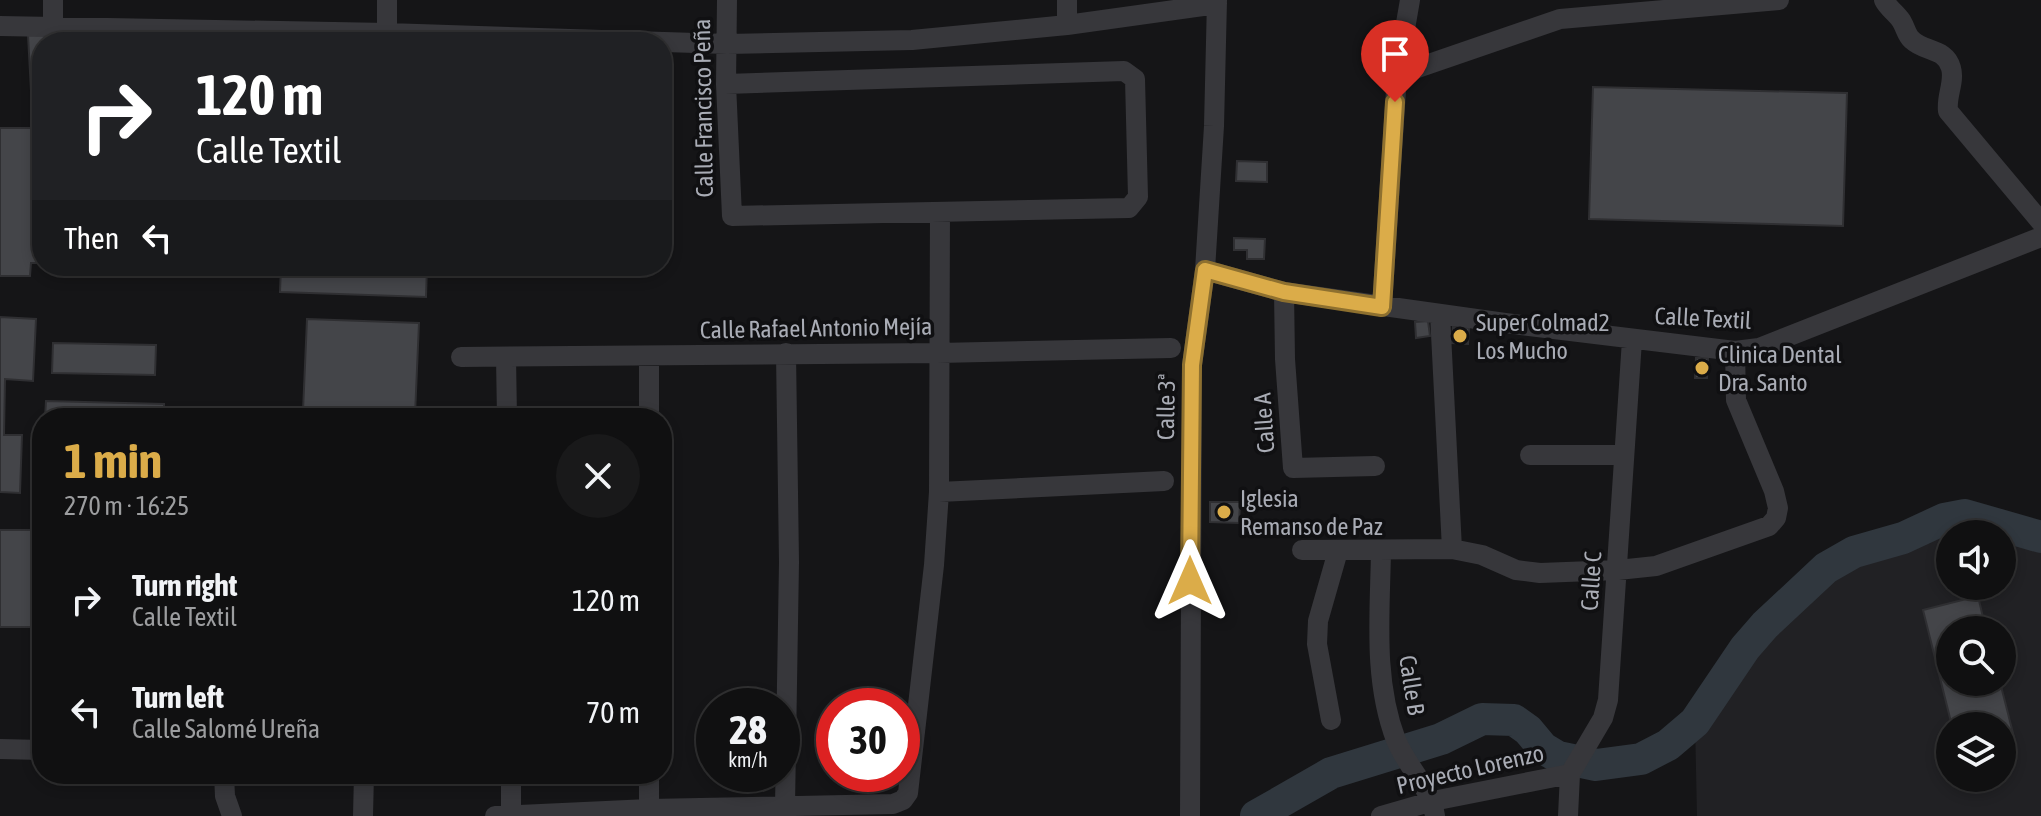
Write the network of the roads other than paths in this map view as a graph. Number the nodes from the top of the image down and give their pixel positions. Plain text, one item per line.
1 (53, 0) edge
2 (387, 0) edge
3 (727, 0) edge
4 (1067, 0) edge
5 (1410, 0) edge
6 (1779, 0) edge
7 (1884, 0) edge
8 (1217, 2) edge
9 (1067, 25) junction
10 (0, 26) edge
11 (53, 27) junction
12 (331, 32) edge
13 (387, 32) edge
14 (672, 42) edge
15 (727, 44) junction
16 (1397, 75) junction
17 (726, 84) junction
18 (940, 212) junction
19 (2041, 222) edge
20 (2041, 237) edge
21 (1205, 270) junction
22 (1284, 292) junction
23 (1382, 307) junction
24 (1440, 314) junction
25 (1632, 340) junction
26 (1171, 348) dead end
27 (1735, 351) junction
28 (786, 353) junction
29 (938, 353) junction
30 (649, 356) junction
31 (461, 357) dead end
32 (506, 357) junction
33 (507, 408) edge
34 (649, 408) edge
35 (1530, 455) dead end
36 (1624, 455) junction
37 (1375, 466) dead end
38 (1164, 481) dead end
39 (939, 492) junction
40 (1452, 549) junction
41 (1302, 550) dead end
42 (1338, 551) junction
43 (1381, 551) junction
44 (1618, 570) junction
45 (1331, 720) dead end
46 (0, 749) edge
47 (32, 750) edge
48 (1570, 774) junction
49 (224, 784) edge
50 (364, 784) edge
51 (511, 784) edge
52 (649, 784) edge
53 (785, 806) junction
54 (1434, 808) edge
55 (649, 809) junction
56 (511, 815) edge
57 (232, 816) edge
58 (363, 816) edge
59 (495, 816) edge
60 (1190, 816) edge
61 (1381, 816) edge
62 (1568, 816) edge

1 - 11 street
2 - 13 street
3 - 15 street, Calle Francisco Peña
4 - 9 street
5 - 16 street
6 - 16 street
7 - 19 street
8 - 9 street
8 - 21 street, Calle 3ª
9 - 15 street
10 - 11 street
11 - 12 street
14 - 15 street
15 - 17 street, Calle Francisco Peña
16 - 23 street
17 - 18 street, Calle Francisco Peña
17 - 18 street
18 - 29 street
20 - 27 street, Calle Textil
21 - 22 street, Calle Textil
21 - 60 street, Calle 3ª
22 - 23 street, Calle Textil
22 - 37 street, Calle A
23 - 24 street, Calle Textil
24 - 25 street, Calle Textil
24 - 40 street
25 - 27 street, Calle Textil
25 - 36 street, Calle C
26 - 29 street, Calle Rafael Antonio Mejía
27 - 44 street
28 - 29 street, Calle Rafael Antonio Mejía
28 - 30 street, Calle Rafael Antonio Mejía
28 - 53 street
29 - 39 street
30 - 32 street, Calle Rafael Antonio Mejía
30 - 34 street
31 - 32 street, Calle Rafael Antonio Mejía
32 - 33 street
35 - 36 street
36 - 44 street, Calle C
38 - 39 street
39 - 53 street
40 - 43 street
40 - 44 street
41 - 42 street
42 - 43 street
42 - 45 street
43 - 54 street, Calle B
44 - 48 street, Calle C
46 - 47 street
48 - 54 street, Proyecto Lorenzo
48 - 62 street, Calle C
49 - 57 street
50 - 58 street
51 - 56 street
52 - 55 street
53 - 55 street
54 - 61 street, Proyecto Lorenzo
55 - 56 street
56 - 59 street

